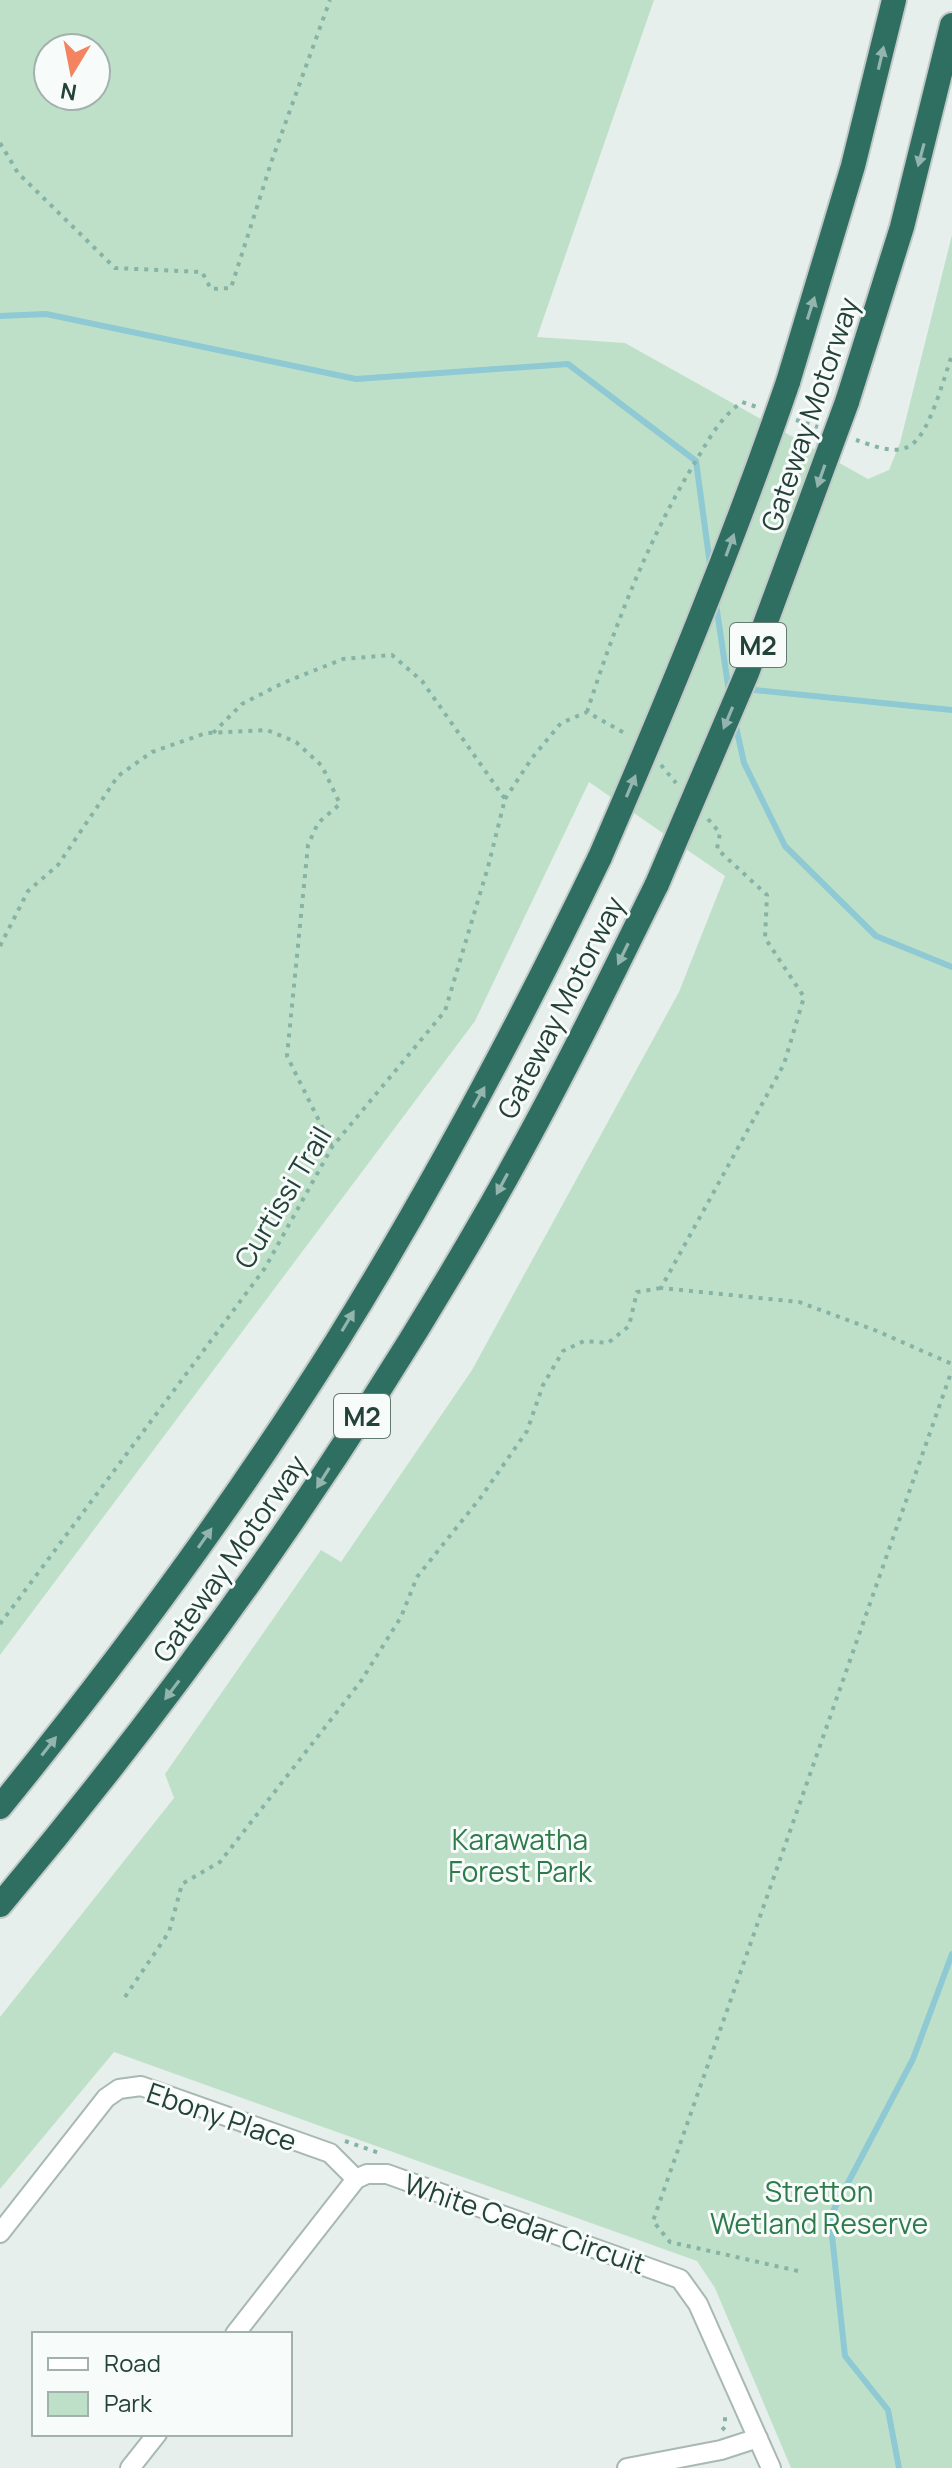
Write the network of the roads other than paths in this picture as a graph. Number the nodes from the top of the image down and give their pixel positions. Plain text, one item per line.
1 (894, 0) edge
2 (952, 25) edge
3 (0, 1807) edge
4 (0, 1905) edge
5 (356, 2179) junction
6 (0, 2233) edge
7 (237, 2332) edge
8 (155, 2436) edge
9 (758, 2438) junction
10 (130, 2468) edge
11 (627, 2468) edge
12 (771, 2468) edge

3 -> 1 highway, Gateway Motorway / M2, bridge
2 -> 4 highway, Gateway Motorway / M2, bridge
5 - 6 street, Ebony Place
5 - 7 street
5 - 9 street, White Cedar Circuit
8 - 10 street
9 - 11 street
9 - 12 street, White Cedar Circuit

